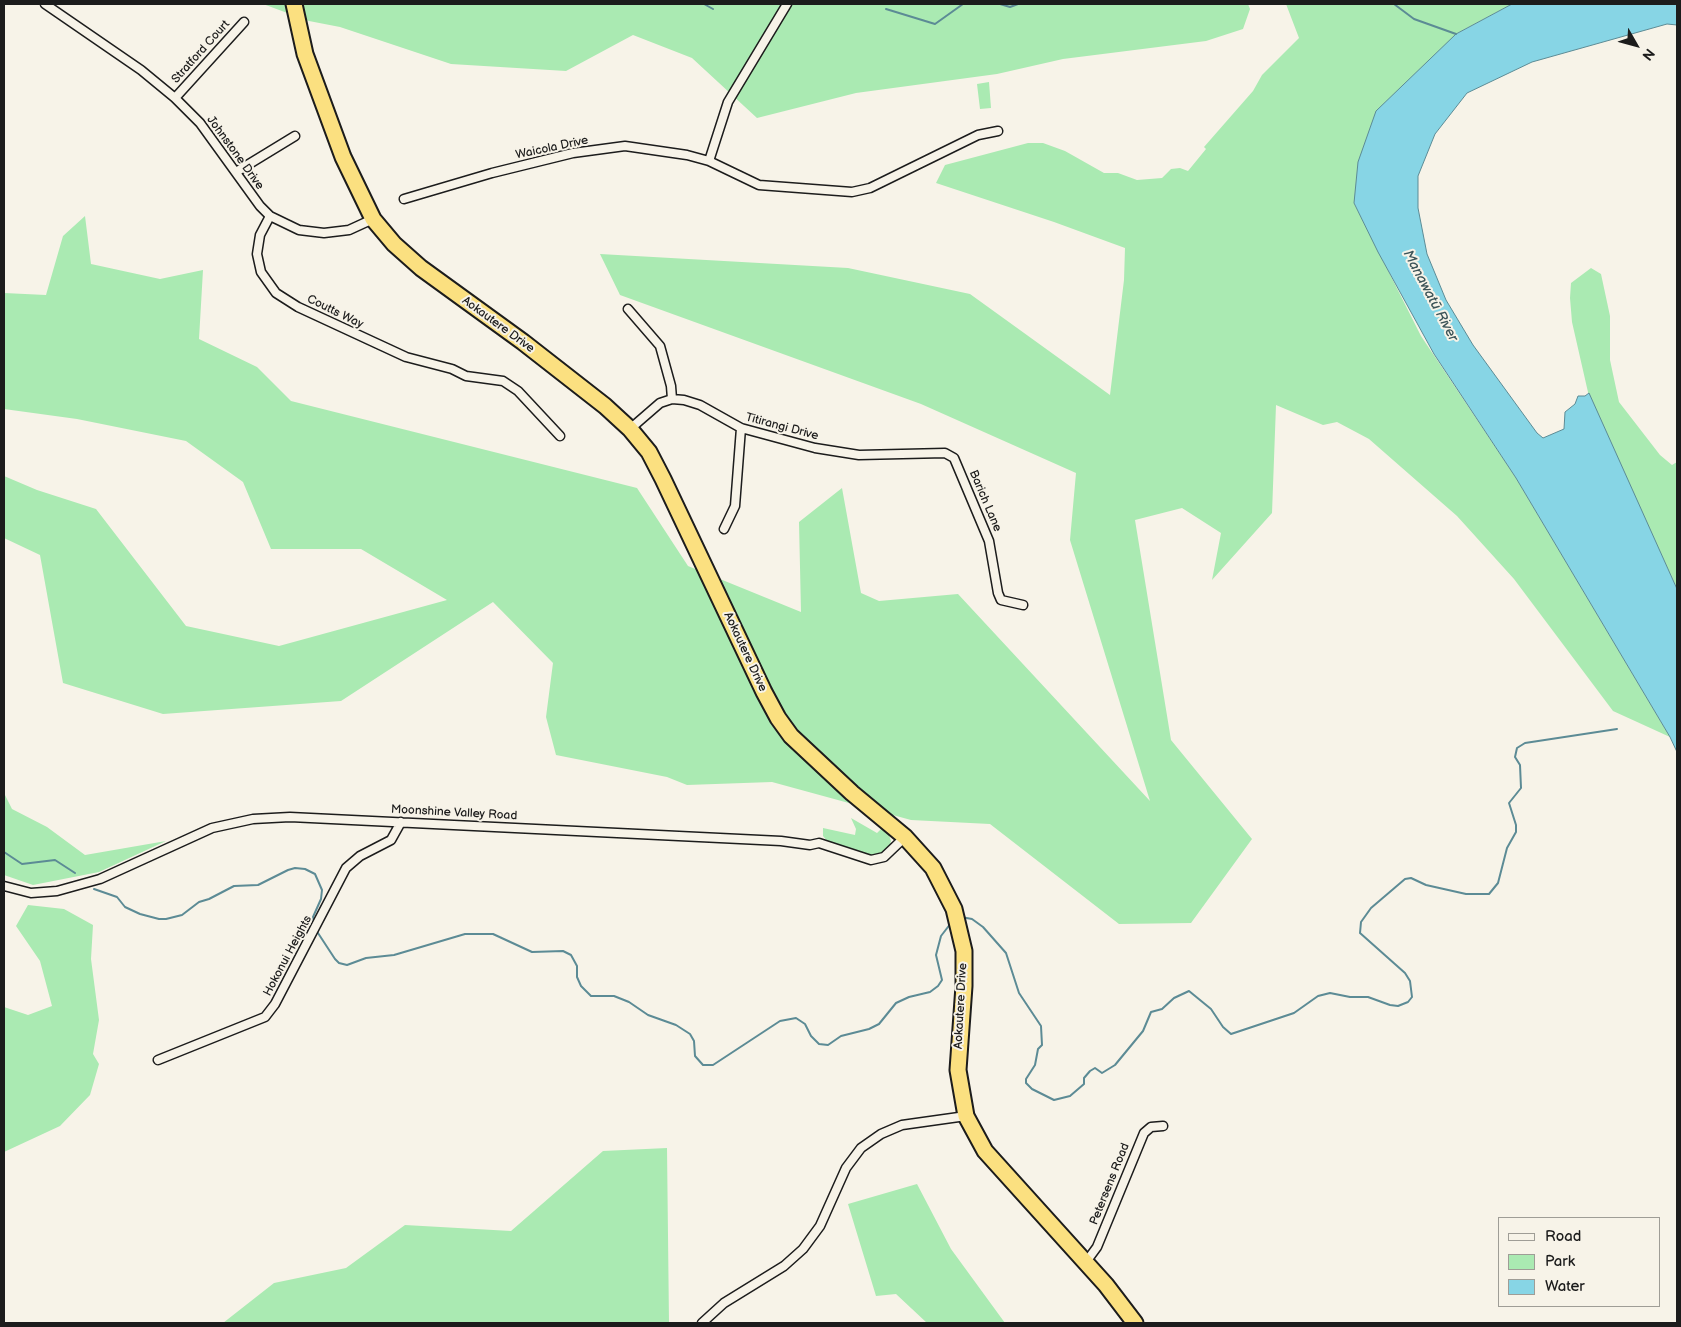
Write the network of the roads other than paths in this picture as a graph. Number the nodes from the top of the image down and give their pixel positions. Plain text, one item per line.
1 (45, 4) edge
2 (294, 4) edge
3 (787, 4) edge
4 (244, 22) dead end
5 (175, 98) junction
6 (998, 131) dead end
7 (296, 136) dead end
8 (708, 161) junction
9 (236, 172) junction
10 (404, 199) dead end
11 (270, 216) junction
12 (373, 219) junction
13 (628, 309) dead end
14 (672, 399) junction
15 (741, 428) junction
16 (630, 429) junction
17 (560, 436) dead end
18 (945, 453) joint
19 (724, 529) dead end
20 (1023, 605) dead end
21 (401, 822) junction
22 (905, 837) junction
23 (4, 886) edge
24 (158, 1060) dead end
25 (966, 1116) junction
26 (1163, 1126) dead end
27 (1086, 1262) junction
28 (702, 1323) edge
29 (1135, 1323) edge

1 - 5 street, Johnstone Drive
2 - 12 highway, Aokautere Drive
3 - 8 street
4 - 5 street, Stratford Court
5 - 9 street, Johnstone Drive
6 - 8 street, Waicola Drive
7 - 9 street
8 - 10 street, Waicola Drive
9 - 11 street, Johnstone Drive
11 - 12 street, Johnstone Drive
11 - 17 street, Coutts Way
12 - 16 highway, Aokautere Drive
13 - 14 street
14 - 15 street, Titirangi Drive
14 - 16 street
15 - 18 street, Titirangi Drive
15 - 19 street
16 - 22 highway, Aokautere Drive
18 - 20 street, Barich Lane
21 - 22 street, Moonshine Valley Road
21 - 23 street, Moonshine Valley Road
21 - 24 street, Hokonui Heights
22 - 25 highway, Aokautere Drive
25 - 27 highway, Aokautere Drive
25 - 28 street
26 - 27 street, Petersens Road
27 - 29 highway, Aokautere Drive

